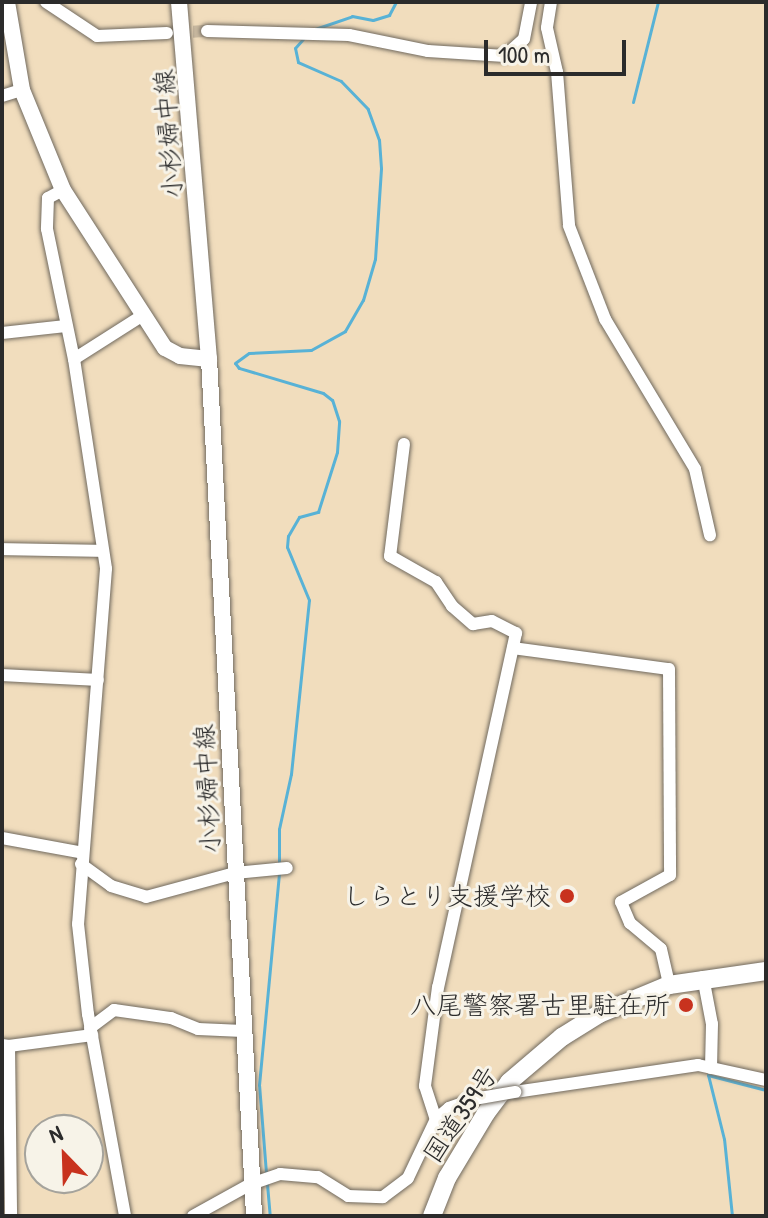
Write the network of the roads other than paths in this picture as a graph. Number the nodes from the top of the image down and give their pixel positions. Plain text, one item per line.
1 (7, 2) edge
2 (46, 2) edge
3 (179, 2) edge
4 (531, 2) edge
5 (551, 2) edge
6 (207, 31) tunnel mouth
7 (167, 33) tunnel mouth
8 (22, 90) junction
9 (2, 96) edge
10 (63, 190) junction
11 (143, 315) junction
12 (66, 326) junction
13 (2, 333) edge
14 (74, 359) junction
15 (209, 359) junction
16 (404, 444) dead end
17 (710, 535) dead end
18 (2, 549) edge
19 (103, 551) junction
20 (513, 648) junction
21 (2, 675) edge
22 (98, 680) junction
23 (2, 838) edge
24 (80, 858) junction
25 (287, 868) dead end
26 (235, 873) junction
27 (766, 971) edge
28 (703, 977) junction
29 (669, 985) junction
30 (243, 1031) junction
31 (91, 1032) junction
32 (5, 1046) edge
33 (711, 1068) junction
34 (766, 1080) edge
35 (436, 1119) junction
36 (251, 1184) junction
37 (11, 1216) edge
38 (125, 1216) edge
39 (193, 1216) edge
40 (254, 1216) edge
41 (432, 1216) edge

1 - 8 main road
2 - 7 street
3 - 15 main road, 小杉婦中線
4 - 6 street
5 - 17 street
8 - 9 street
8 - 10 main road
10 - 11 main road
10 - 12 street
11 - 14 street
11 - 15 main road
12 - 13 street
12 - 14 street
14 - 19 street
15 - 26 main road, 小杉婦中線
16 - 20 street
18 - 19 street
19 - 22 street
20 - 29 street
20 - 35 street
21 - 22 street
22 - 24 street
23 - 24 street
24 - 26 street
24 - 31 street
25 - 26 street
26 - 30 main road, 小杉婦中線
27 - 28 highway, 国道359号
28 - 29 highway, 国道359号
28 - 33 street
29 - 41 highway, 国道359号
30 - 31 street
30 - 36 main road, 小杉婦中線
31 - 32 street
31 - 38 street
32 - 37 street
33 - 34 street
33 - 35 street, bridge
35 - 36 street
36 - 39 street
36 - 40 main road, 小杉婦中線

